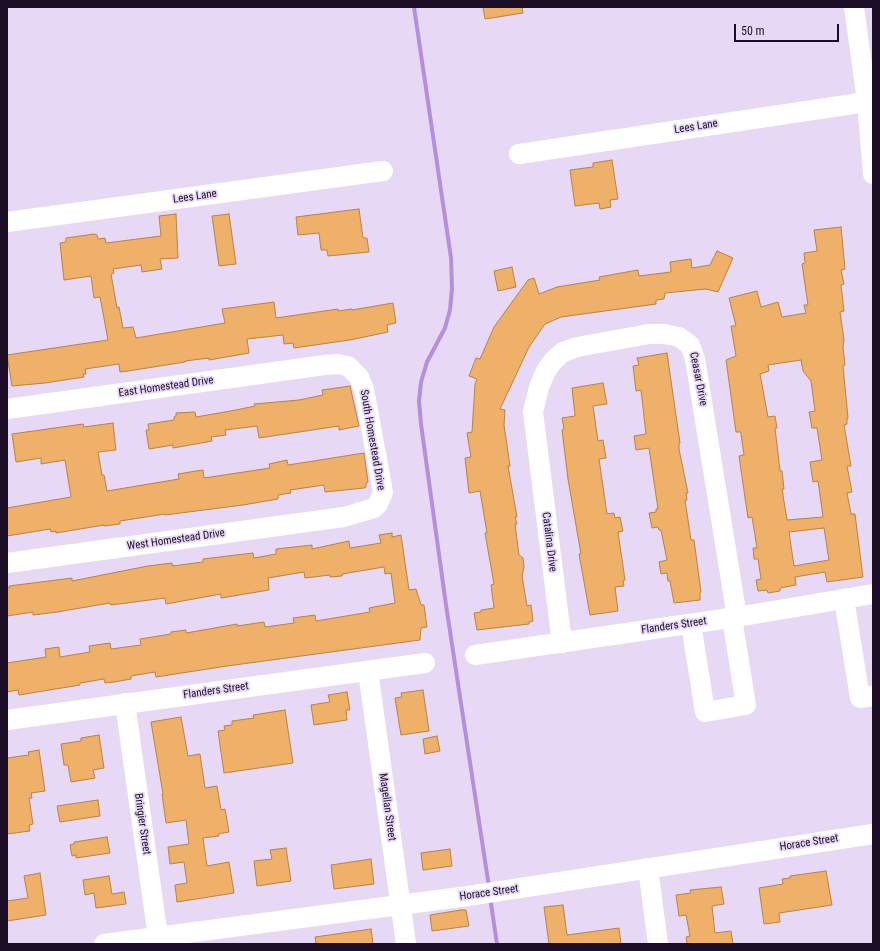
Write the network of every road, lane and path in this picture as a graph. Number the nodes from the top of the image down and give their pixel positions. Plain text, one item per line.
1 (854, 7) edge
2 (870, 101) edge
3 (519, 154) dead end
4 (383, 171) dead end
5 (873, 174) edge
6 (7, 222) edge
7 (325, 365) joint
8 (7, 409) edge
9 (536, 442) joint
10 (344, 517) joint
11 (7, 563) edge
12 (873, 594) edge
13 (844, 599) junction
14 (734, 618) junction
15 (690, 624) junction
16 (562, 643) junction
17 (475, 655) dead end
18 (425, 663) dead end
19 (368, 671) junction
20 (873, 696) edge
21 (126, 703) junction
22 (7, 720) edge
23 (873, 834) edge
24 (648, 868) junction
25 (401, 905) junction
26 (158, 940) edge
27 (104, 944) edge
28 (406, 944) edge
29 (658, 944) edge

1 - 2 street
2 - 3 street, Lees Lane
2 - 5 street
4 - 6 street, Lees Lane
7 - 8 street, East Homestead Drive
7 - 10 street, South Homestead Drive
9 - 14 street, Ceasar Drive
9 - 16 street, Catalina Drive
10 - 11 street, West Homestead Drive
12 - 13 street, Flanders Street
13 - 14 street, Flanders Street
13 - 20 street
14 - 15 street, Flanders Street
14 - 15 street, Ceasar Drive
15 - 16 street, Flanders Street
16 - 17 street, Flanders Street
18 - 19 street, Flanders Street
19 - 21 street, Flanders Street
19 - 25 street, Magellan Street
21 - 22 street, Flanders Street
21 - 26 street, Bringier Street
23 - 24 street, Horace Street
24 - 25 street, Horace Street
24 - 29 street
25 - 26 street, Horace Street
25 - 28 street, Magellan Street
26 - 27 street, Horace Street

